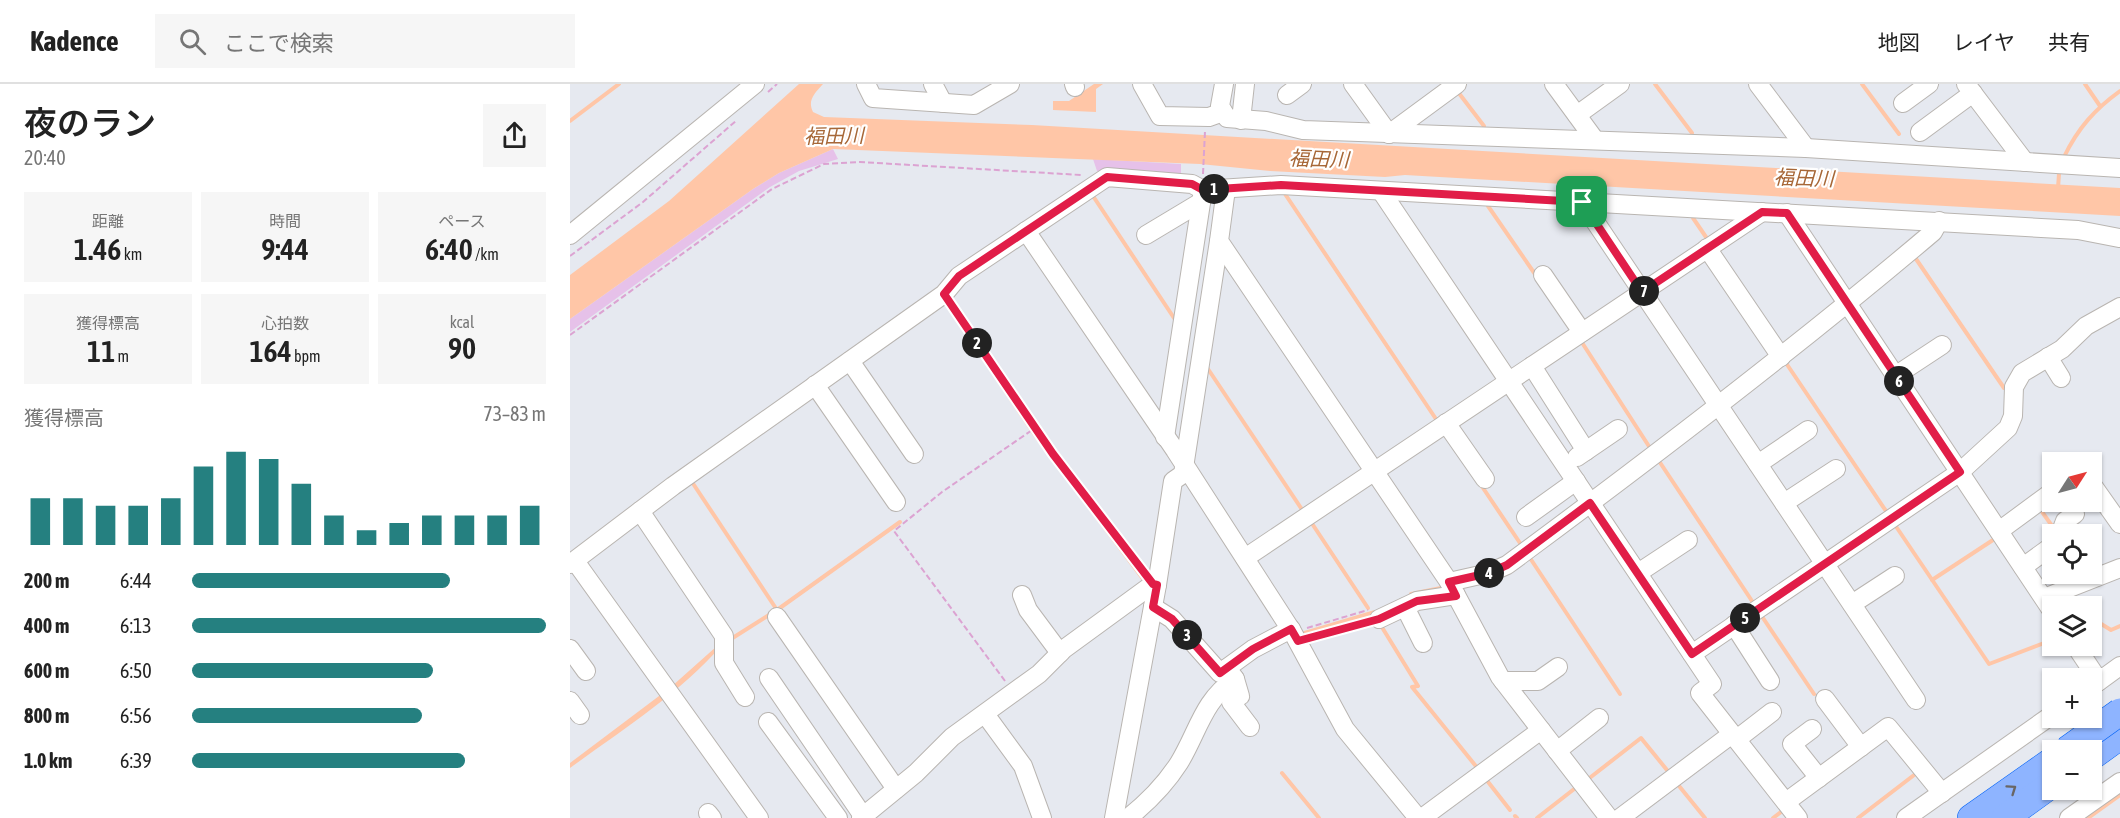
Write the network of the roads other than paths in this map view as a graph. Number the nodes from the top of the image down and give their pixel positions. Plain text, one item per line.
1 (866, 84) edge
2 (933, 84) edge
3 (1142, 84) edge
4 (1224, 84) edge
5 (1245, 84) edge
6 (1302, 84) edge
7 (1353, 84) edge
8 (1457, 84) edge
9 (1554, 84) edge
10 (1620, 84) edge
11 (1758, 84) edge
12 (1929, 84) edge
13 (1004, 85) edge
14 (761, 88) edge
15 (1969, 88) edge
16 (1287, 95) dead end
17 (943, 103) junction
18 (1903, 103) dead end
19 (1223, 112) junction
20 (1577, 115) junction
21 (1241, 120) junction
22 (1920, 132) dead end
23 (1389, 134) junction
24 (1595, 140) junction
25 (1806, 148) junction
26 (2025, 162) junction
27 (2120, 168) edge
28 (1226, 189) junction
29 (1202, 190) junction
30 (1381, 191) junction
31 (1582, 202) junction
32 (1762, 212) junction
33 (1787, 213) junction
34 (1939, 221) junction
35 (1026, 231) junction
36 (570, 235) edge
37 (1146, 235) dead end
38 (2120, 235) edge
39 (1219, 241) junction
40 (1707, 248) junction
41 (1543, 275) dead end
42 (1642, 292) junction
43 (1849, 307) junction
44 (2120, 307) edge
45 (1582, 332) junction
46 (1942, 345) dead end
47 (1781, 357) junction
48 (2048, 357) junction
49 (849, 361) junction
50 (1532, 366) junction
51 (1895, 376) junction
52 (2061, 378) dead end
53 (1509, 381) junction
54 (815, 385) junction
55 (1721, 410) junction
56 (1446, 423) junction
57 (1617, 429) dead end
58 (1808, 430) dead end
59 (1165, 436) junction
60 (1586, 451) junction
61 (914, 454) dead end
62 (1184, 464) junction
63 (1758, 464) junction
64 (1565, 465) junction
65 (1836, 470) dead end
66 (1374, 471) junction
67 (1960, 472) junction
68 (1485, 479) dead end
69 (1576, 482) junction
70 (2042, 499) edge
71 (2102, 499) edge
72 (896, 502) dead end
73 (1784, 503) junction
74 (1593, 507) junction
75 (640, 511) junction
76 (2074, 513) dead end
77 (1526, 517) dead end
78 (2064, 524) edge
79 (2120, 524) edge
80 (1999, 531) junction
81 (1688, 540) dead end
82 (2042, 553) edge
83 (1245, 558) junction
84 (572, 563) edge
85 (1825, 564) junction
86 (2023, 567) junction
87 (2120, 568) edge
88 (1638, 573) junction
89 (1895, 576) dead end
90 (1155, 585) junction
91 (1452, 588) junction
92 (1023, 595) dead end
93 (2043, 596) edge
94 (2064, 596) edge
95 (1852, 604) junction
96 (1153, 607) junction
97 (1405, 607) junction
98 (777, 617) dead end
99 (1379, 619) road end
100 (1734, 626) junction
101 (1295, 636) junction
102 (1422, 643) dead end
103 (570, 649) edge
104 (1060, 653) junction
105 (1692, 654) junction
106 (2120, 666) edge
107 (1558, 667) dead end
108 (586, 671) dead end
109 (1231, 674) junction
110 (769, 678) dead end
111 (2102, 679) edge
112 (1503, 681) junction
113 (1770, 681) dead end
114 (745, 697) dead end
115 (1825, 699) dead end
116 (1916, 699) dead end
117 (1772, 712) dead end
118 (2120, 712) edge
119 (985, 714) junction
120 (1599, 718) dead end
121 (768, 722) dead end
122 (2042, 722) edge
123 (2102, 724) edge
124 (1250, 727) dead end
125 (2120, 727) edge
126 (1812, 729) dead end
127 (1541, 730) junction
128 (1735, 736) junction
129 (2120, 736) edge
130 (2081, 740) edge
131 (1861, 747) junction
132 (2120, 747) edge
133 (2102, 749) edge
134 (1557, 751) junction
135 (2102, 760) edge
136 (2042, 768) edge
137 (1819, 778) junction
138 (2120, 782) edge
139 (896, 789) junction
140 (2042, 791) edge
141 (1942, 792) junction
142 (2045, 800) edge
143 (1786, 802) junction
144 (862, 817) edge
145 (1119, 817) edge
146 (759, 818) edge
147 (838, 818) edge
148 (1042, 818) edge
149 (1420, 818) edge
150 (1609, 818) edge
151 (1620, 818) edge
152 (1798, 818) edge
153 (1906, 818) edge
154 (1971, 818) edge
155 (2005, 818) edge
156 (2020, 818) edge
157 (2069, 818) edge

1 - 17 street
2 - 17 street
3 - 19 street
4 - 19 street
5 - 21 street
6 - 16 street
7 - 23 street
8 - 23 street
9 - 20 street
10 - 20 street
11 - 25 street
12 - 18 street
13 - 17 street
14 - 36 street
15 - 22 street
15 - 26 street
19 - 21 street
20 - 24 street
21 - 23 street
23 - 24 street
24 - 25 street
25 - 26 street
26 - 27 street
28 - 29 street
28 - 30 street
28 - 39 street
29 - 35 street
29 - 37 street
29 - 59 street
30 - 31 street
30 - 53 street
31 - 32 street
31 - 42 street
32 - 33 street
32 - 40 street
33 - 34 street
33 - 43 street
34 - 38 street
34 - 43 street
35 - 49 street
35 - 59 street
39 - 62 street
39 - 66 street
40 - 42 street
40 - 47 street
41 - 45 street
42 - 45 street
42 - 55 street
43 - 47 street
43 - 51 street
44 - 48 street
45 - 50 street
46 - 51 street
47 - 55 street
48 - 52 street
48 - 67 street
49 - 54 street
49 - 61 street
50 - 53 street
50 - 60 street
51 - 67 street
53 - 56 street
53 - 64 street
54 - 72 street
54 - 75 street
55 - 63 street
55 - 74 street
56 - 66 street
56 - 68 street
57 - 60 street
58 - 63 street
59 - 62 street
60 - 64 street
62 - 83 street
62 - 90 street
63 - 73 street
64 - 69 street
65 - 73 street
66 - 83 street
66 - 91 street
67 - 80 street
67 - 85 street
69 - 74 street
69 - 77 street
70 - 80 street
71 - 79 street
73 - 85 street
74 - 88 street
74 - 91 street
75 - 84 street
75 - 114 street
76 - 78 street
80 - 86 street
81 - 88 street
82 - 86 street
83 - 101 street
84 - 146 street
85 - 95 street
85 - 100 street
86 - 93 street
87 - 94 street
88 - 105 street
89 - 95 street
90 - 96 street
90 - 104 street
91 - 97 street
91 - 112 street
92 - 104 street
95 - 116 street
96 - 109 street
96 - 145 street
97 - 99 street
97 - 102 street
98 - 139 street
100 - 105 street
100 - 113 street
101 - 109 street
101 - 149 street
103 - 108 street
104 - 119 street
105 - 128 street
106 - 111 street
107 - 112 street
109 - 124 street
109 - 145 street
110 - 144 street
112 - 127 street
115 - 131 street
117 - 128 street
118 - 130 highway, bridge
119 - 139 street
119 - 148 street
120 - 134 street
121 - 147 street
122 - 141 street
123 - 125 street
126 - 137 street
127 - 134 street
127 - 149 street
128 - 143 street
128 - 151 street
129 - 133 highway
131 - 137 street
131 - 141 street
132 - 135 highway
134 - 150 street
154 -> 136 highway
137 - 143 street
138 - 157 street
139 - 144 street
140 - 155 highway
141 - 153 street
142 - 156 highway
143 - 152 street

